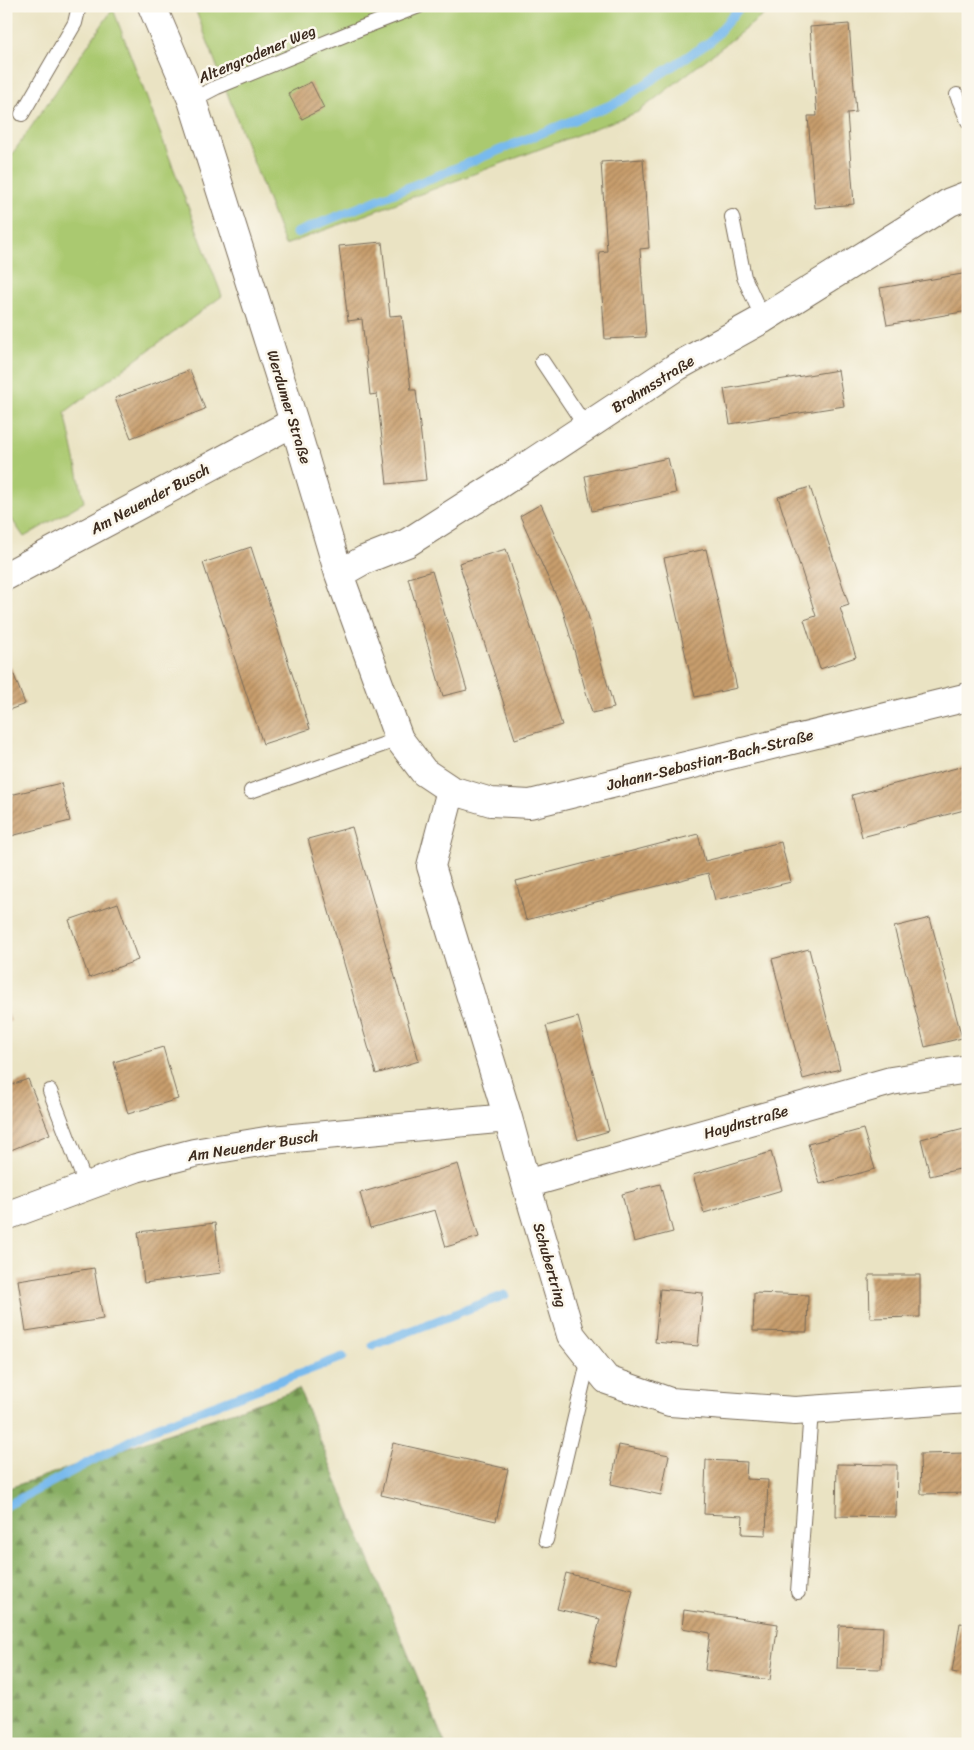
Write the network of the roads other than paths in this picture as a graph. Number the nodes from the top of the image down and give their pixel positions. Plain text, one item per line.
1 (79, 6) edge
2 (152, 6) edge
3 (419, 6) edge
4 (958, 95) dead end
5 (192, 100) junction
6 (22, 114) dead end
7 (968, 121) edge
8 (968, 194) edge
9 (732, 216) dead end
10 (763, 319) junction
11 (542, 360) dead end
12 (294, 422) junction
13 (586, 427) junction
14 (339, 574) junction
15 (6, 576) edge
16 (968, 698) edge
17 (399, 739) junction
18 (452, 790) junction
19 (251, 791) dead end
20 (968, 1069) edge
21 (50, 1091) dead end
22 (508, 1118) junction
23 (526, 1184) junction
24 (86, 1185) junction
25 (6, 1216) edge
26 (589, 1358) junction
27 (968, 1399) edge
28 (811, 1410) junction
29 (546, 1540) dead end
30 (798, 1592) dead end

1 - 6 lane
2 - 5 street, Werdumer Straße
3 - 5 lane, Altengrodener Weg
4 - 7 lane
5 - 12 street, Werdumer Straße
8 - 10 street, Brahmsstraße
9 - 10 lane
10 - 13 street, Brahmsstraße
11 - 13 lane
12 - 14 street, Werdumer Straße
12 - 15 street, Am Neuender Busch
13 - 14 street, Brahmsstraße
14 - 17 street, Werdumer Straße
16 - 18 street, Johann-Sebastian-Bach-Straße
17 - 18 street, Werdumer Straße
17 - 19 lane
18 - 22 street, Schubertring
20 - 23 street, Haydnstraße
21 - 24 lane
22 - 23 street, Schubertring
22 - 24 street, Am Neuender Busch
23 - 26 street, Schubertring
24 - 25 street, Am Neuender Busch
26 - 28 street, Schubertring
26 - 29 lane
27 - 28 street, Schubertring
28 - 30 lane

